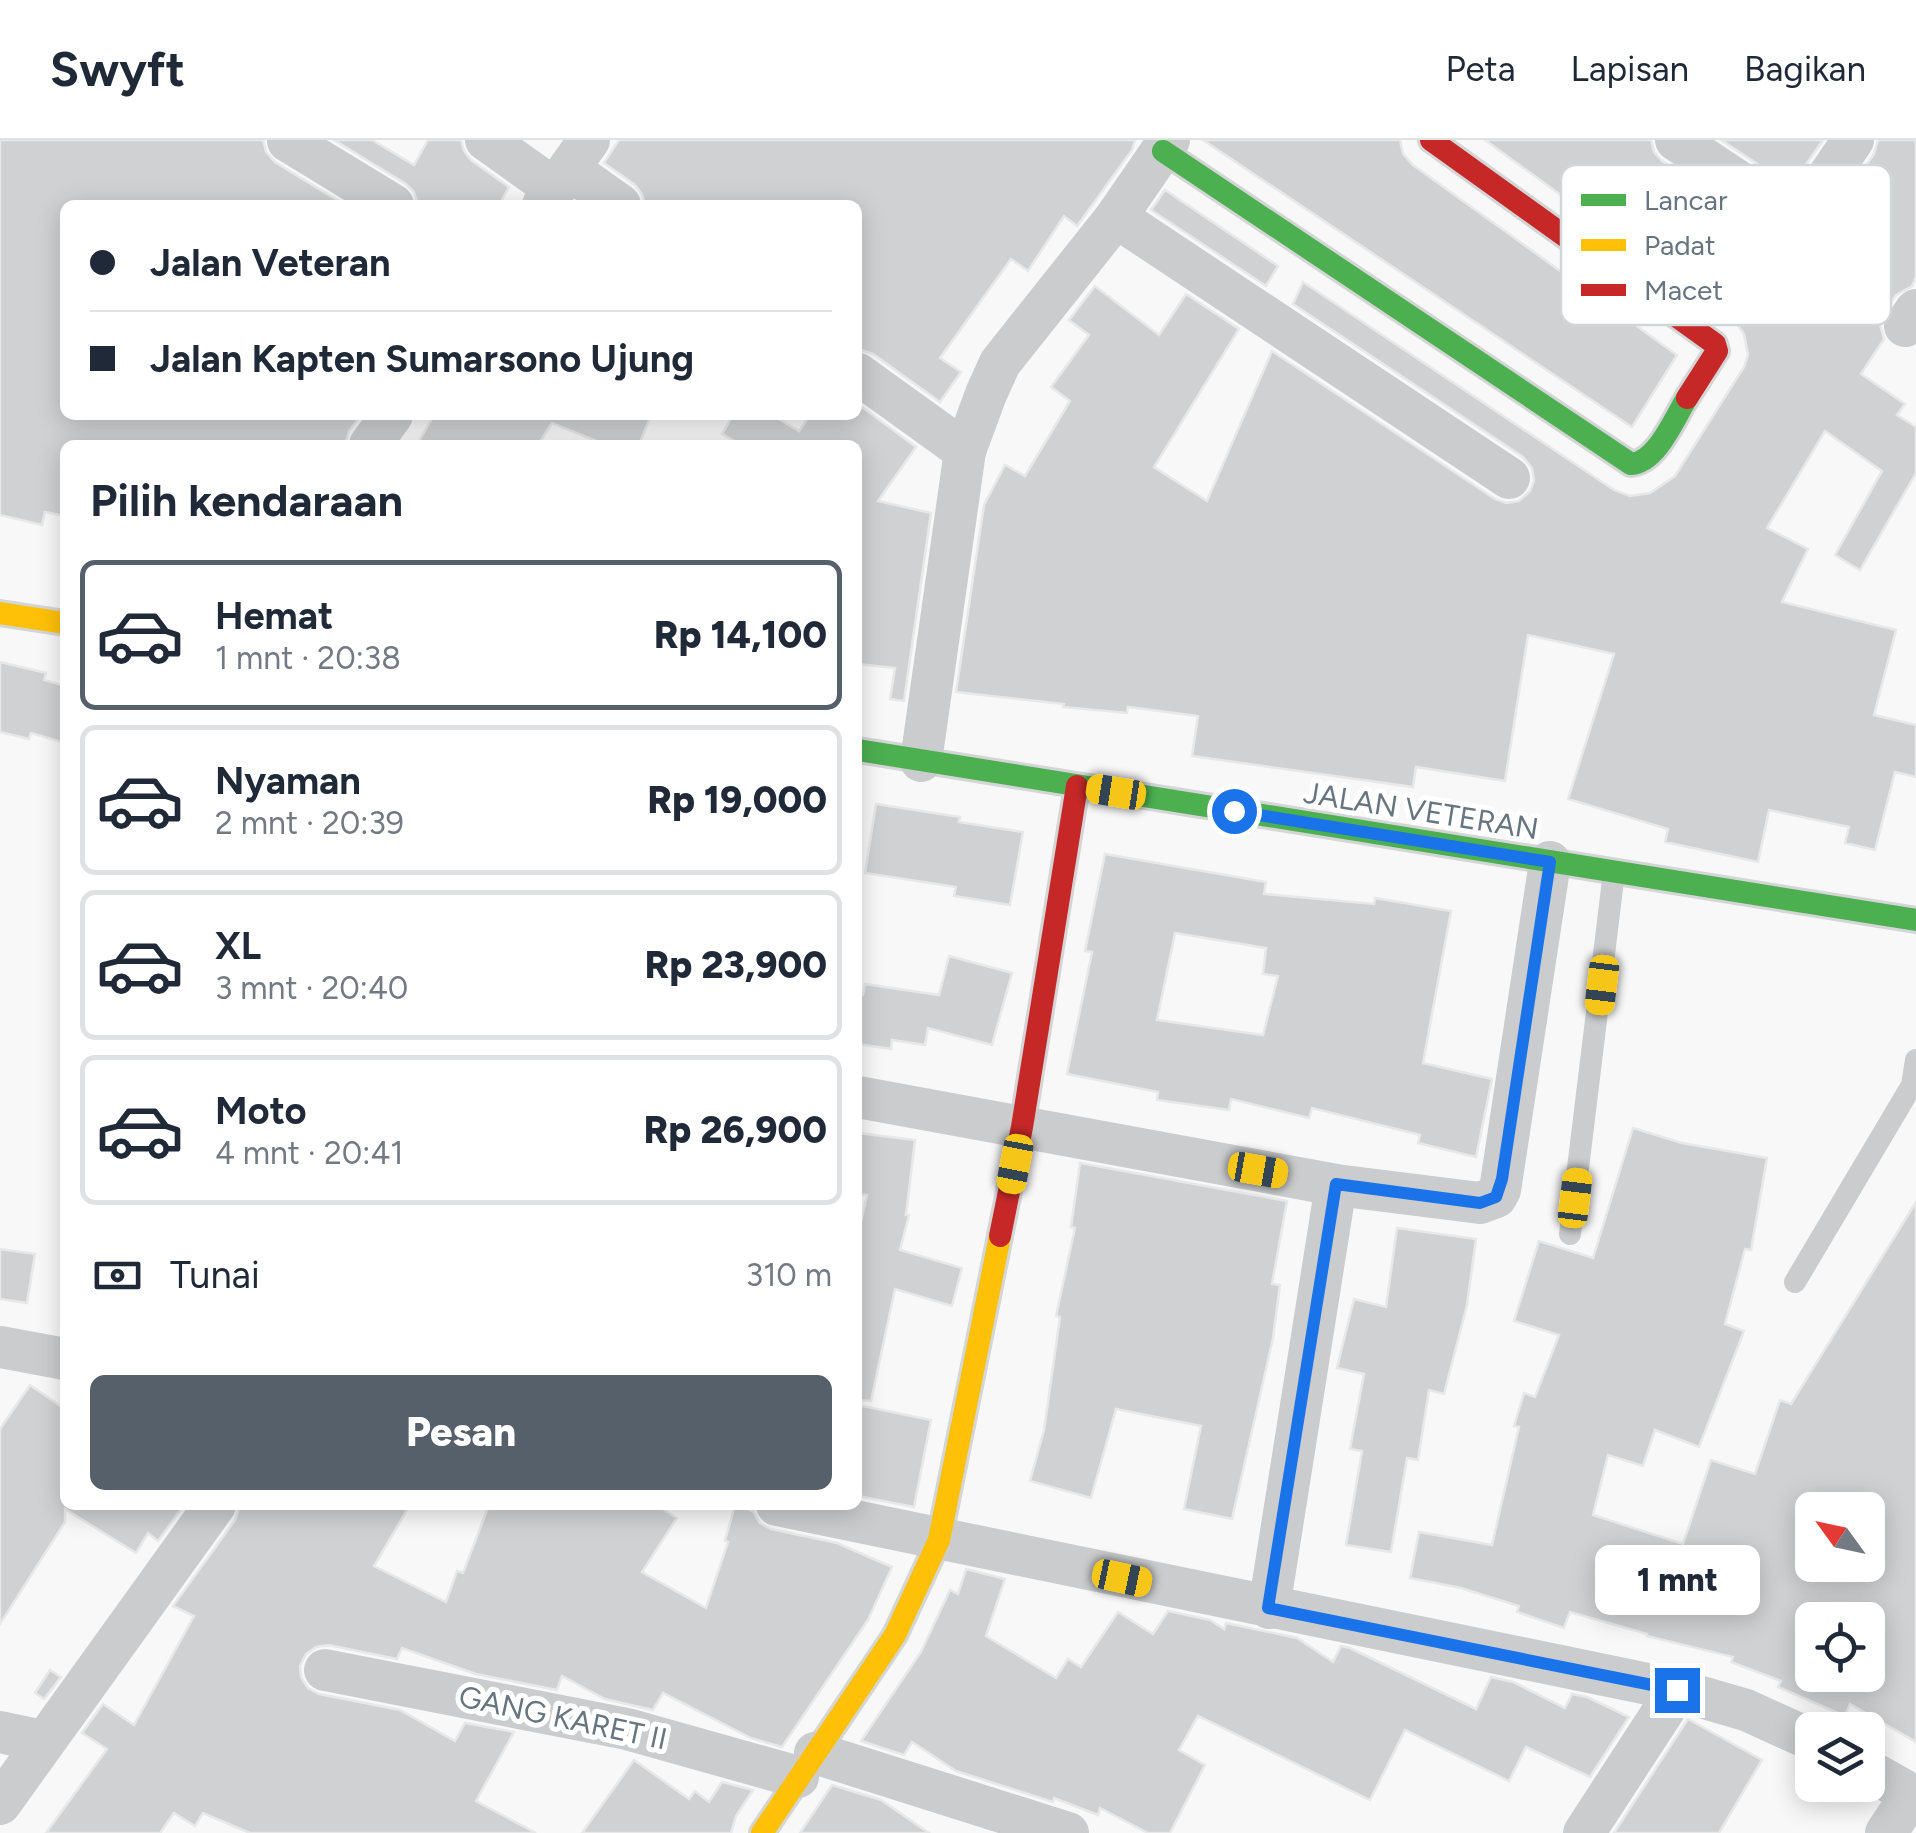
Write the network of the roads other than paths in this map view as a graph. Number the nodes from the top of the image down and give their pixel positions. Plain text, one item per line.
1 (486, 140) edge
2 (1431, 140) edge
3 (1676, 140) edge
4 (1853, 140) edge
5 (288, 141) edge
6 (1166, 145) edge
7 (1714, 165) edge
8 (1836, 165) edge
9 (564, 176) edge
10 (385, 200) edge
11 (610, 200) edge
12 (1116, 217) junction
13 (1561, 233) edge
14 (1689, 325) edge
15 (862, 377) edge
16 (965, 451) junction
17 (1509, 478) dead end
18 (0, 612) edge
19 (60, 622) edge
20 (862, 751) edge
21 (922, 760) junction
22 (1077, 786) junction
23 (1550, 862) junction
24 (1614, 872) junction
25 (1914, 914) edge
26 (1916, 1060) edge
27 (862, 1097) edge
28 (1022, 1127) junction
29 (1336, 1184) junction
30 (1570, 1234) dead end
31 (1795, 1282) dead end
32 (0, 1346) edge
33 (60, 1358) edge
34 (211, 1510) edge
35 (800, 1510) edge
36 (939, 1540) junction
37 (1268, 1608) junction
38 (325, 1670) dead end
39 (1677, 1690) junction
40 (0, 1732) edge
41 (1795, 1732) edge
42 (43, 1740) junction
43 (807, 1765) junction
44 (1885, 1780) edge
45 (1914, 1796) edge
46 (0, 1804) edge
47 (762, 1833) edge
48 (1068, 1833) edge
49 (1584, 1833) edge
50 (1886, 1833) edge

1 - 9 street
2 - 13 street
3 - 7 street
4 - 8 street
5 - 10 street
6 - 12 street
6 - 14 street
9 - 11 street
12 - 16 street
12 - 17 street
15 - 16 street
16 - 21 street
18 - 19 street
20 - 21 street, JALAN VETERAN
21 - 22 street, JALAN VETERAN
22 - 23 street, JALAN VETERAN
22 - 28 street
23 - 24 street, JALAN VETERAN
23 - 29 street
24 - 25 street, JALAN VETERAN
24 - 30 lane
26 - 31 lane
27 - 28 street
28 - 29 street
28 - 36 street
29 - 37 street
32 - 33 street
34 - 42 street
35 - 36 street
36 - 37 street
36 - 43 street
37 - 39 street
38 - 43 street, GANG KARET II
39 - 41 street
39 - 49 street
40 - 42 street
42 - 46 street
43 - 47 street
43 - 48 street, GANG KARET II
44 - 45 street
45 - 50 street

